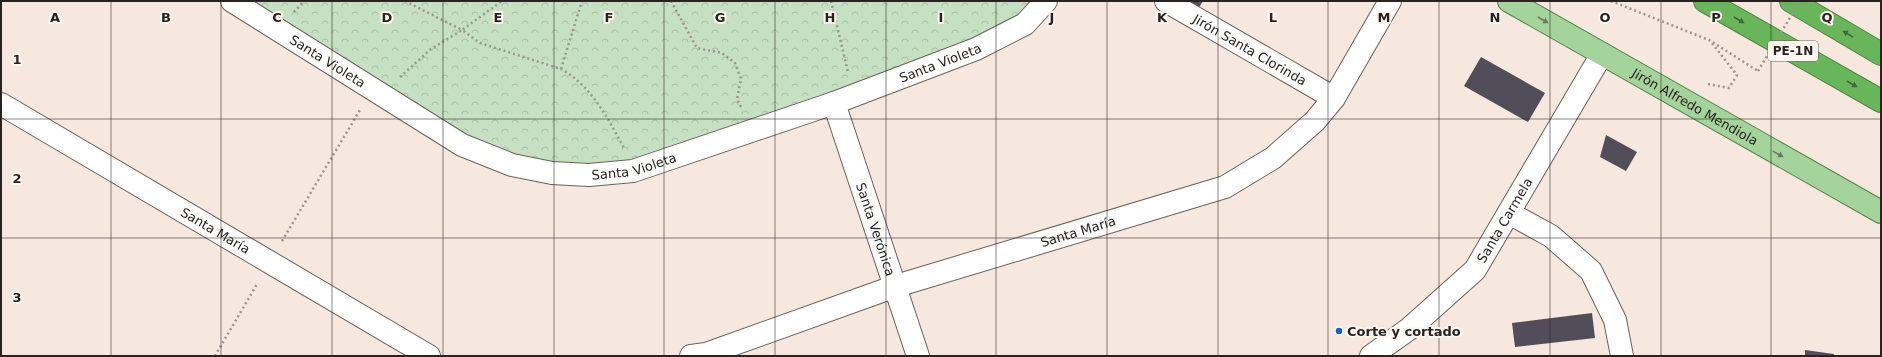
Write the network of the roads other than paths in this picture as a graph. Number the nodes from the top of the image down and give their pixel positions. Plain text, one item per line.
1 (232, 1) edge
2 (1046, 1) edge
3 (1166, 1) edge
4 (1390, 1) edge
5 (1509, 1) edge
6 (1705, 1) edge
7 (1792, 1) edge
8 (1602, 54) junction
9 (1881, 54) edge
10 (1334, 98) junction
11 (1881, 101) edge
12 (834, 103) junction
13 (1, 104) edge
14 (1509, 212) junction
15 (1881, 212) edge
16 (896, 286) junction
17 (429, 356) edge
18 (691, 356) edge
19 (918, 356) edge
20 (1371, 356) edge
21 (1622, 356) edge

1 - 12 street, Santa Violeta
2 - 12 street, Santa Violeta
3 - 10 street, Jirón Santa Clorinda
4 - 10 street, Santa María
5 -> 8 main road, Jirón Alfredo Mendiola
6 -> 11 highway, PE-1N
9 -> 7 highway
8 - 14 street, Santa Carmela
8 -> 15 main road, Jirón Alfredo Mendiola
10 - 16 street, Santa María
12 - 16 street, Santa Verónica
13 - 17 street, Santa María
14 - 20 street, Santa Carmela
14 - 21 street
16 - 18 street, Santa María
16 - 19 street, Santa Verónica

